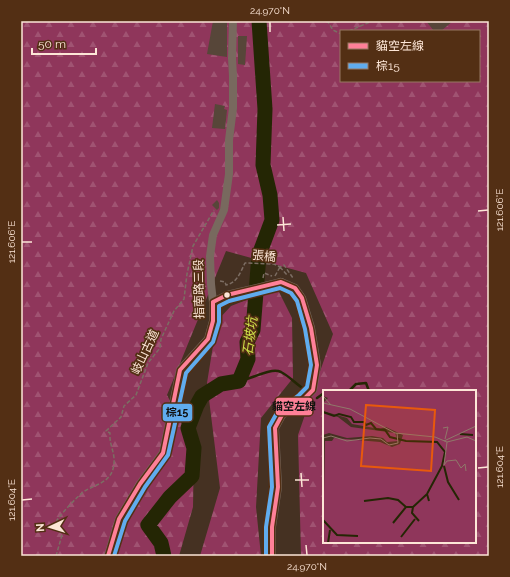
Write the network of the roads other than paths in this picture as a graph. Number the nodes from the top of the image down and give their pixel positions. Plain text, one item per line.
1 (233, 21) edge
2 (213, 302) junction
3 (108, 556) edge
4 (272, 556) edge

1 - 2 street, 指南路三段
2 - 3 street, 指南路三段
2 - 4 street, bridge

